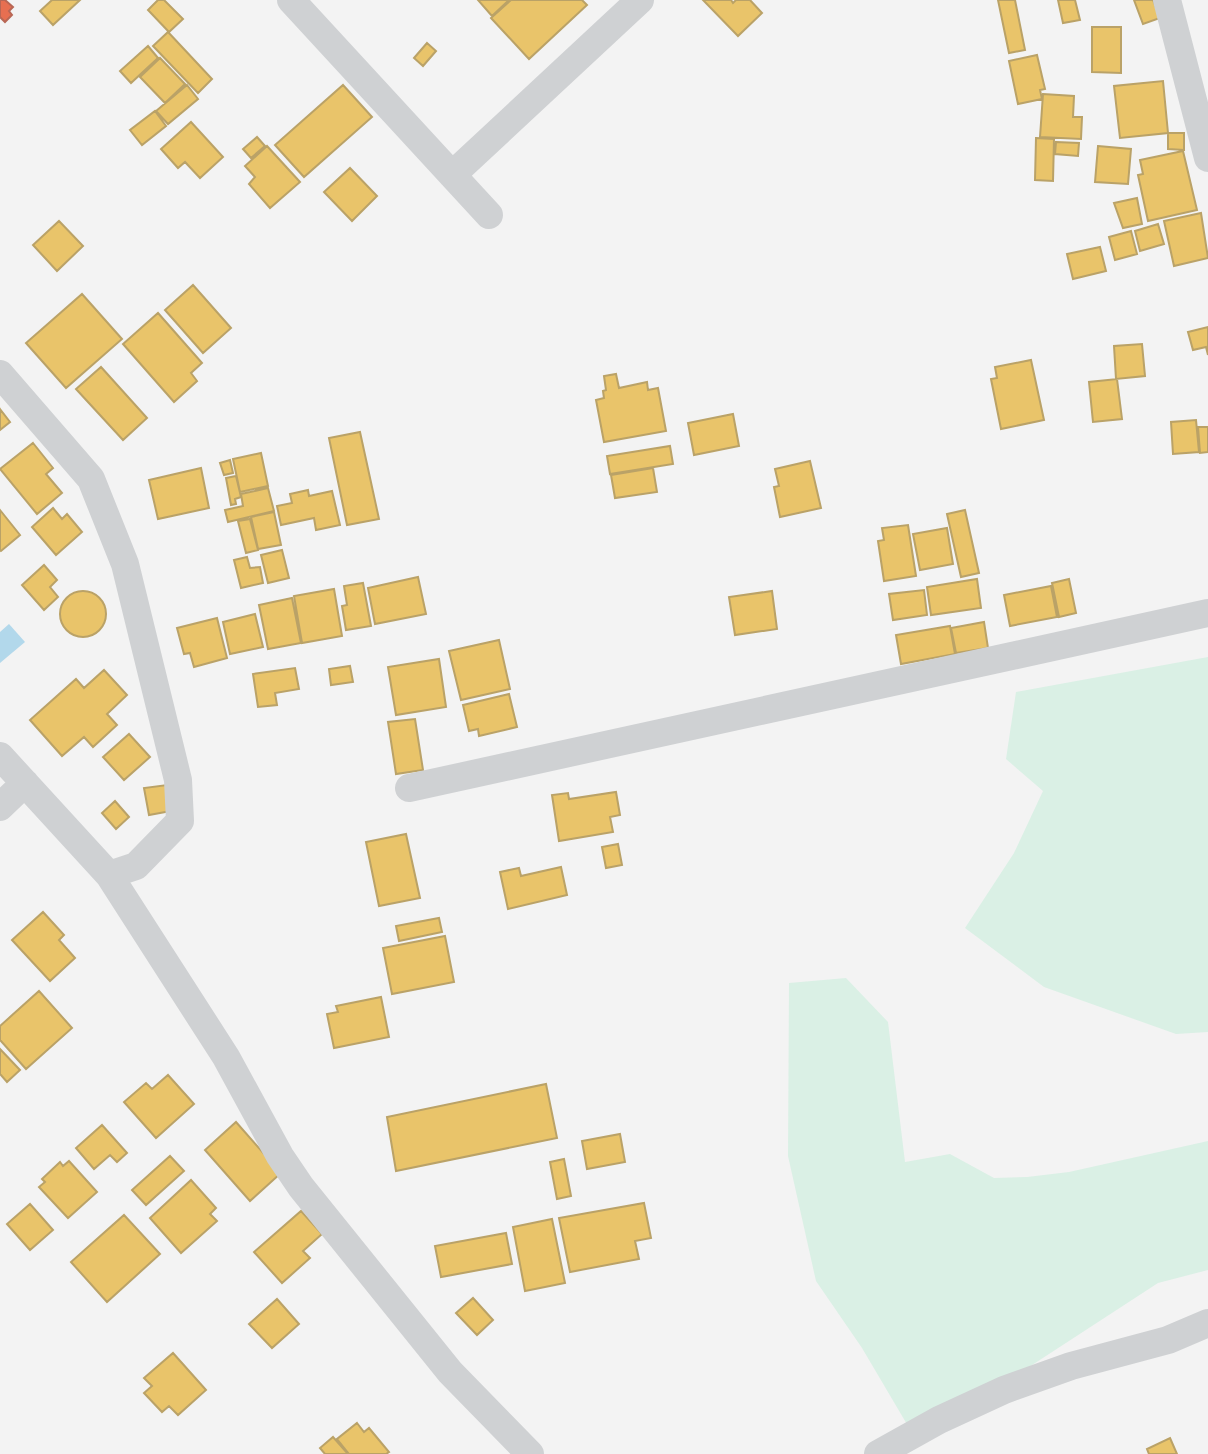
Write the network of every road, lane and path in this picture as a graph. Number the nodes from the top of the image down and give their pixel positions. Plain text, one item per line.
1 (291, 0) edge
2 (640, 0) edge
3 (1167, 0) edge
4 (1208, 158) edge
5 (452, 175) junction
6 (489, 215) dead end
7 (0, 374) edge
8 (1208, 613) edge
9 (0, 756) edge
10 (25, 783) junction
11 (409, 788) dead end
12 (0, 807) edge
13 (109, 875) junction
14 (1208, 1323) edge
15 (530, 1454) edge
16 (878, 1454) edge

1 - 5 street
2 - 5 street
3 - 4 street
5 - 6 street
7 - 13 street
8 - 11 street
9 - 10 street
10 - 12 street
10 - 13 street
13 - 15 street
14 - 16 street

